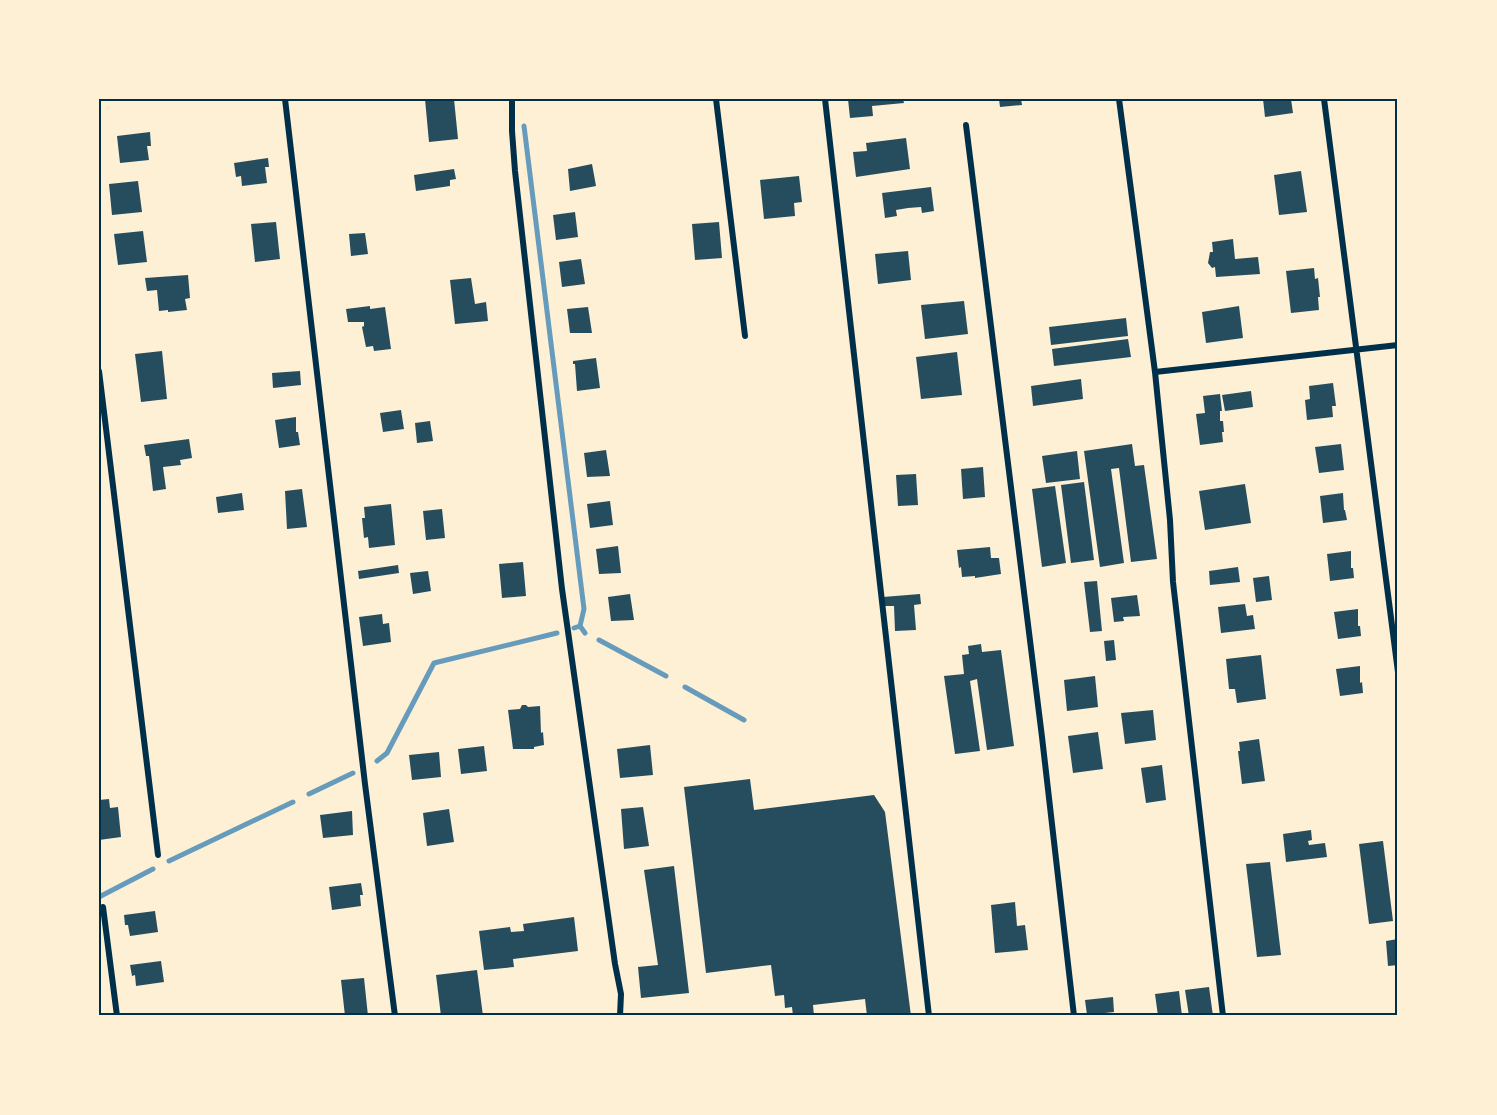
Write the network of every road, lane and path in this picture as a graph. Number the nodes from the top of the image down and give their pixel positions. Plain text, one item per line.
1 (285, 99) edge
2 (512, 99) edge
3 (716, 99) edge
4 (825, 99) edge
5 (1119, 99) edge
6 (1324, 99) edge
7 (966, 125) dead end
8 (745, 336) dead end
9 (1398, 345) edge
10 (1357, 350) junction
11 (99, 371) edge
12 (1155, 372) junction
13 (1398, 672) edge
14 (159, 855) dead end
15 (103, 907) dead end
16 (117, 1016) edge
17 (395, 1016) edge
18 (620, 1016) edge
19 (929, 1016) edge
20 (1074, 1016) edge
21 (1223, 1016) edge

1 - 17 street
2 - 18 street
3 - 8 street
4 - 19 street
5 - 12 street
6 - 10 street
7 - 20 street
9 - 10 street
10 - 12 street
10 - 13 street
11 - 14 street
12 - 21 street
15 - 16 street

